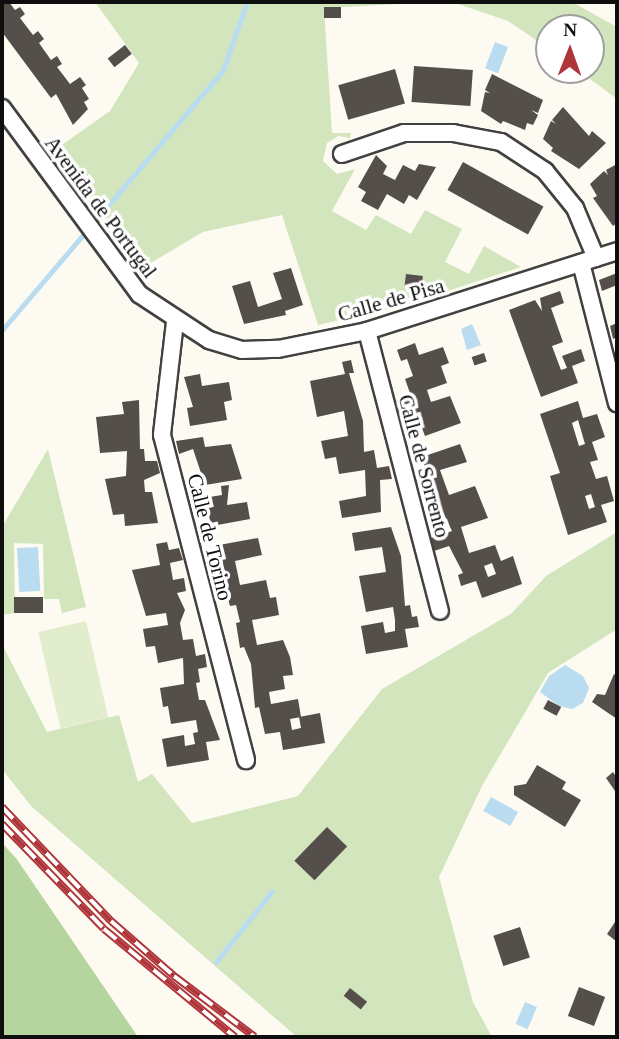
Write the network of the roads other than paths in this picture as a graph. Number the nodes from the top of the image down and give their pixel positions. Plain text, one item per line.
1 (2, 108) edge
2 (342, 154) dead end
3 (617, 251) edge
4 (588, 261) junction
5 (175, 322) junction
6 (367, 331) junction
7 (617, 403) edge
8 (440, 611) dead end
9 (246, 760) dead end

1 - 5 street, Avenida de Portugal
2 - 4 street
3 - 4 street, Calle de Pisa
4 - 6 street, Calle de Pisa
4 - 7 street
5 - 6 street, Calle de Pisa
5 - 9 street, Calle de Torino
6 - 8 street, Calle de Sorrento

